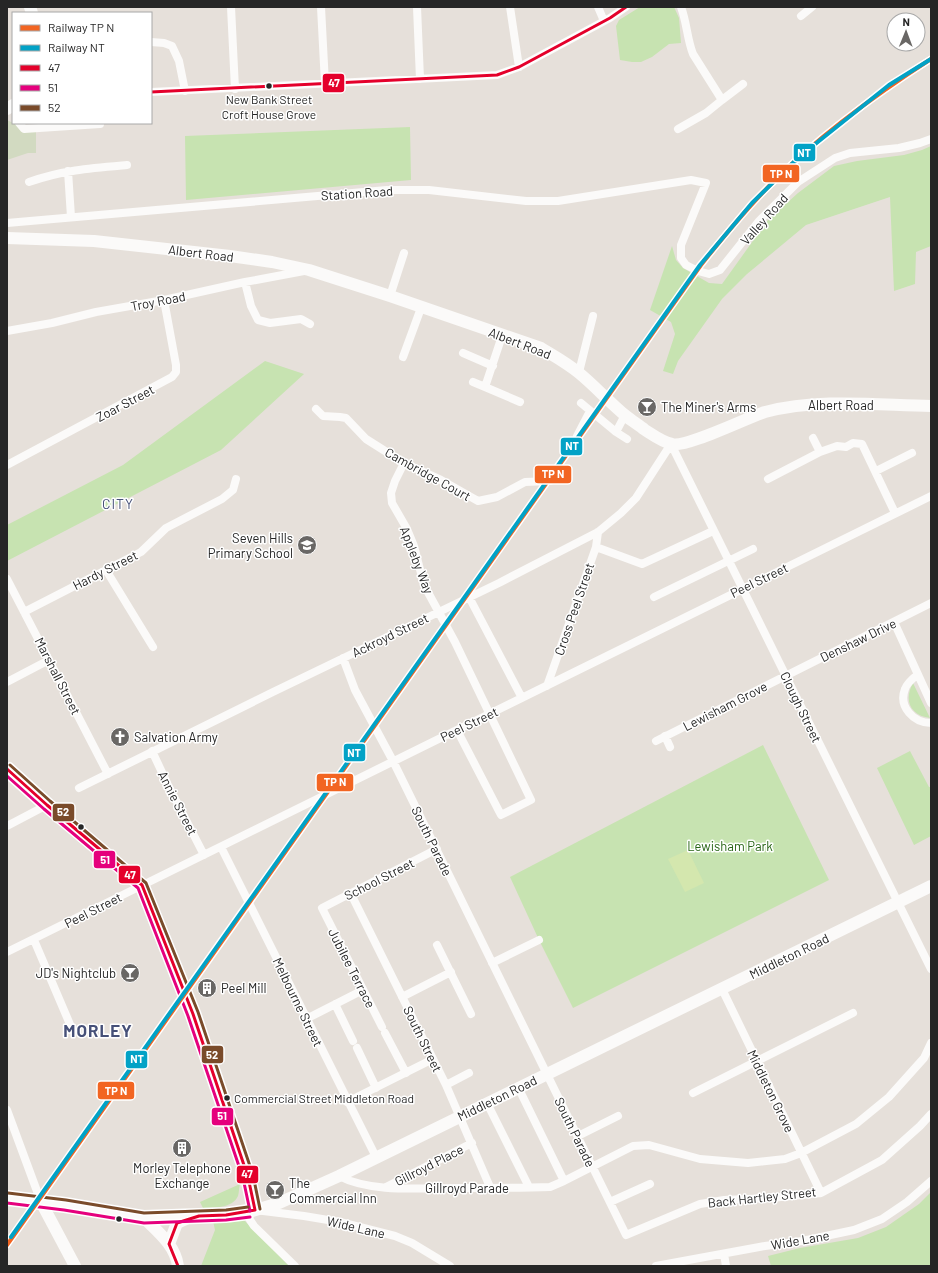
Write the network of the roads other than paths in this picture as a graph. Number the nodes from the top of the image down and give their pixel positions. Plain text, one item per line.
1 (230, 7) edge
2 (321, 7) edge
3 (417, 7) edge
4 (510, 7) edge
5 (598, 7) edge
6 (626, 7) edge
7 (681, 7) edge
8 (812, 7) edge
9 (801, 16) dead end
10 (604, 21) junction
11 (152, 42) edge
12 (519, 67) junction
13 (420, 79) junction
14 (325, 84) junction
15 (743, 84) dead end
16 (235, 89) junction
17 (185, 91) junction
18 (152, 92) edge
19 (722, 100) junction
20 (20, 124) edge
21 (100, 124) dead end
22 (678, 129) dead end
23 (931, 139) edge
24 (127, 165) dead end
25 (68, 171) junction
26 (29, 182) dead end
27 (706, 183) joint
28 (71, 217) junction
29 (7, 223) edge
30 (7, 238) edge
31 (404, 253) dead end
32 (309, 270) junction
33 (245, 282) junction
34 (390, 296) junction
35 (164, 300) junction
36 (421, 308) junction
37 (593, 316) dead end
38 (310, 324) dead end
39 (7, 332) edge
40 (502, 336) junction
41 (463, 353) dead end
42 (403, 357) dead end
43 (493, 366) junction
44 (579, 372) junction
45 (473, 382) dead end
46 (485, 387) junction
47 (520, 402) dead end
48 (581, 403) dead end
49 (931, 406) edge
50 (316, 409) dead end
51 (590, 411) junction
52 (625, 416) junction
53 (616, 432) junction
54 (576, 436) dead end
55 (813, 438) dead end
56 (627, 439) dead end
57 (671, 444) junction
58 (820, 452) junction
59 (912, 453) dead end
60 (404, 463) junction
61 (7, 465) edge
62 (876, 471) junction
63 (768, 478) dead end
64 (236, 479) dead end
65 (550, 481) dead end
66 (931, 496) edge
67 (895, 513) junction
68 (714, 531) junction
69 (598, 532) junction
70 (596, 546) junction
71 (753, 549) dead end
72 (728, 561) junction
73 (106, 570) junction
74 (7, 579) edge
75 (742, 589) junction
76 (469, 597) junction
77 (654, 597) dead end
78 (931, 603) edge
79 (24, 612) junction
80 (438, 612) junction
81 (894, 622) junction
82 (153, 647) dead end
83 (343, 658) junction
84 (49, 660) junction
85 (917, 675) junction
86 (785, 676) junction
87 (7, 682) edge
88 (547, 686) junction
89 (522, 698) junction
90 (931, 703) edge
91 (489, 714) junction
92 (931, 723) edge
93 (457, 730) junction
94 (665, 736) junction
95 (656, 741) dead end
96 (670, 747) dead end
97 (152, 751) junction
98 (393, 762) junction
99 (7, 769) edge
100 (108, 774) junction
101 (79, 788) dead end
102 (47, 805) junction
103 (7, 826) edge
104 (221, 847) junction
105 (436, 849) junction
106 (204, 855) junction
107 (142, 885) junction
108 (931, 886) edge
109 (351, 894) junction
110 (898, 902) junction
111 (322, 908) joint
112 (34, 940) junction
113 (539, 940) dead end
114 (437, 945) dead end
115 (7, 952) edge
116 (492, 963) junction
117 (931, 969) edge
118 (451, 972) junction
119 (722, 989) junction
120 (363, 990) junction
121 (402, 997) junction
122 (335, 1004) junction
123 (853, 1013) dead end
124 (471, 1014) dead end
125 (306, 1019) junction
126 (72, 1029) dead end
127 (931, 1043) edge
128 (433, 1059) junction
129 (757, 1062) junction
130 (406, 1073) junction
131 (469, 1073) dead end
132 (547, 1074) junction
133 (446, 1085) junction
134 (518, 1087) junction
135 (376, 1088) junction
136 (693, 1093) dead end
137 (347, 1102) junction
138 (487, 1103) junction
139 (7, 1110) edge
140 (931, 1114) edge
141 (460, 1116) junction
142 (618, 1116) dead end
143 (578, 1136) junction
144 (472, 1143) junction
145 (801, 1153) junction
146 (376, 1157) junction
147 (593, 1167) junction
148 (339, 1176) junction
149 (564, 1181) junction
150 (931, 1181) edge
151 (650, 1184) dead end
152 (385, 1187) junction
153 (529, 1187) junction
154 (490, 1188) junction
155 (821, 1193) junction
156 (7, 1198) edge
157 (41, 1202) junction
158 (610, 1202) junction
159 (252, 1211) junction
160 (199, 1216) junction
161 (144, 1218) junction
162 (626, 1235) joint
163 (169, 1244) junction
164 (724, 1254) junction
165 (75, 1266) edge
166 (178, 1266) edge
167 (295, 1266) edge
168 (450, 1266) edge
169 (656, 1266) edge
170 (726, 1266) edge

1 - 16 street
2 - 14 street
3 - 13 street
4 - 12 street
5 - 10 street
6 - 10 street
7 - 19 street
8 - 9 street
10 - 12 street
11 - 17 street
12 - 13 street
13 - 14 street
14 - 16 street
15 - 19 street
16 - 17 street
17 - 18 street
19 - 22 street
20 - 21 street
23 - 27 street, Valley Road
24 - 25 street
25 - 26 street
25 - 28 street
27 - 28 street, Station Road
28 - 29 street, Station Road
30 - 32 street, Albert Road
31 - 34 street
32 - 33 street, Troy Road
32 - 34 street, Albert Road
33 - 35 street, Troy Road
33 - 38 street
34 - 36 street, Albert Road
35 - 39 street, Troy Road
35 - 61 street, Zoar Street
36 - 40 street, Albert Road
36 - 42 street
37 - 44 street
40 - 43 street
40 - 44 street, Albert Road
41 - 43 street
43 - 46 street
44 - 52 street, Albert Road
45 - 46 street
46 - 47 street
48 - 51 street
49 - 57 street, Albert Road
50 - 60 street, Cambridge Court
51 - 53 street
51 - 54 street
52 - 53 street
52 - 57 street, Albert Road
53 - 56 street
55 - 58 street
57 - 68 street, Clough Street
57 - 69 street, Ackroyd Street
58 - 62 street
58 - 63 street
59 - 62 street
60 - 65 street, Cambridge Court
60 - 80 street, Appleby Way
62 - 67 street
64 - 73 street, Hardy Street
66 - 67 street, Peel Street
67 - 75 street, Peel Street
68 - 70 street
68 - 72 street, Clough Street
69 - 70 street, Cross Peel Street
69 - 76 street, Ackroyd Street
70 - 88 street, Cross Peel Street
71 - 72 street
72 - 75 street, Clough Street
72 - 77 street
73 - 79 street, Hardy Street
73 - 82 street
74 - 79 street, Marshall Street
75 - 86 street, Clough Street
75 - 88 street, Peel Street
76 - 80 street, Ackroyd Street
76 - 89 street
78 - 81 street, Denshaw Drive
79 - 84 street, Marshall Street
80 - 83 street, Ackroyd Street
80 - 91 street, Appleby Way
81 - 85 street
81 - 86 street, Denshaw Drive
83 - 97 street, Ackroyd Street
83 - 98 street, South Parade
84 - 87 street
84 - 100 street, Marshall Street
85 - 90 street
85 - 92 street
86 - 94 street, Lewisham Grove
86 - 110 street, Clough Street
88 - 89 street, Peel Street
89 - 91 street, Peel Street
91 - 93 street, Peel Street
91 - 93 street, Appleby Way
93 - 98 street, Peel Street
94 - 95 street, Lewisham Grove
94 - 96 street
97 - 100 street, Ackroyd Street
97 - 106 street, Annie Street
98 - 104 street, Peel Street
98 - 105 street, South Parade
99 - 102 street
100 - 101 street, Ackroyd Street
102 - 103 street
102 - 107 street
104 - 106 street, Peel Street
104 - 125 street, Melbourne Street
105 - 109 street, School Street
105 - 116 street, South Parade
106 - 107 street, Peel Street
107 - 112 street, Peel Street
107 - 159 street
108 - 110 street, Middleton Road
109 - 111 street, School Street
109 - 121 street, South Street
110 - 117 street, Clough Street
110 - 119 street, Middleton Road
111 - 120 street, Jubilee Terrace
112 - 115 street, Peel Street
112 - 126 street
113 - 116 street
114 - 118 street
116 - 132 street, South Parade
118 - 121 street
118 - 124 street
119 - 129 street, Middleton Grove
119 - 132 street, Middleton Road
120 - 122 street
120 - 130 street, Jubilee Terrace
121 - 128 street, South Street
122 - 125 street
122 - 135 street
123 - 129 street
125 - 137 street, Melbourne Street
127 - 145 street, Gillroyd Parade
128 - 130 street
128 - 133 street, South Street
129 - 136 street
129 - 145 street, Middleton Grove
130 - 135 street
131 - 133 street
132 - 134 street, Middleton Road
132 - 143 street, South Parade
133 - 141 street, South Street
134 - 138 street, Middleton Road
134 - 149 street
135 - 137 street
137 - 146 street, Melbourne Street
138 - 141 street, Middleton Road
138 - 153 street
139 - 157 street
140 - 155 street, Back Hartley Street
141 - 144 street, South Street
141 - 146 street, Middleton Road
142 - 143 street
143 - 147 street, South Parade
144 - 152 street, Gillroyd Place
144 - 154 street, South Street
145 - 147 street, Gillroyd Parade
145 - 155 street, Middleton Grove
146 - 148 street, Middleton Road
147 - 149 street, Gillroyd Parade
147 - 158 street, South Parade
148 - 152 street, Gillroyd Parade
148 - 159 street, Middleton Road
149 - 153 street, Gillroyd Parade
150 - 164 street, Wide Lane
151 - 158 street
152 - 154 street, Gillroyd Parade
153 - 154 street, Gillroyd Parade
155 - 162 street, Back Hartley Street
156 - 157 street, Middleton Road
157 - 161 street, Middleton Road
157 - 165 street
158 - 162 street, South Parade
159 - 160 street, Middleton Road
159 - 167 street
159 - 168 street, Wide Lane
160 - 161 street, Middleton Road
160 - 163 street
161 - 163 street
163 - 166 street
164 - 169 street, Wide Lane
164 - 170 street

